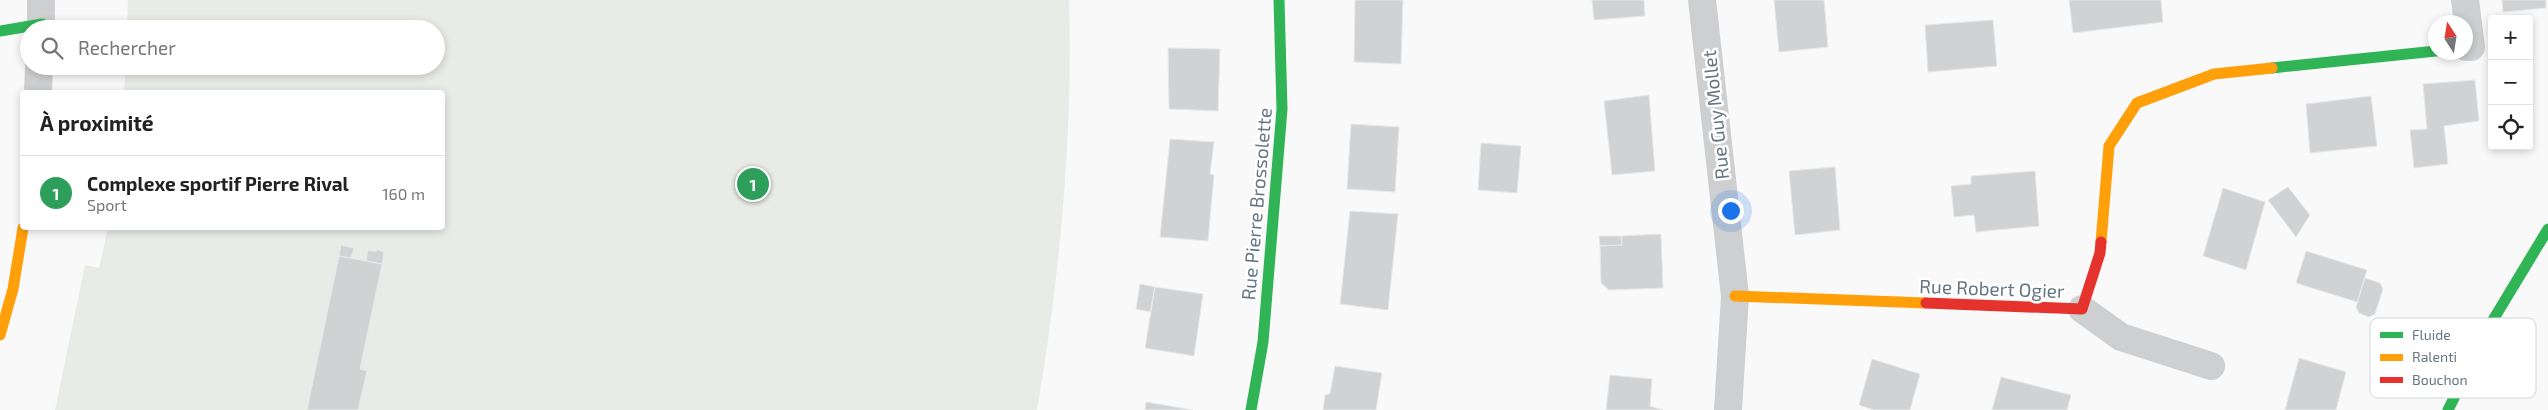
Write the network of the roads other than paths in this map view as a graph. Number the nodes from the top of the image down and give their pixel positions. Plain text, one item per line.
1 (1279, 0) edge
2 (1702, 0) edge
3 (2466, 0) edge
4 (2468, 15) edge
5 (20, 25) edge
6 (0, 31) edge
7 (2428, 52) edge
8 (39, 75) edge
9 (38, 90) edge
10 (2548, 229) edge
11 (22, 230) edge
12 (1735, 296) junction
13 (2082, 309) junction
14 (2494, 318) edge
15 (0, 335) edge
16 (2212, 366) dead end
17 (2454, 398) edge
18 (1251, 410) edge
19 (1728, 410) edge
20 (2448, 410) edge

1 - 18 street, Rue Pierre Brossolette
2 - 12 street, Rue Guy Mollet
3 - 4 street
5 - 6 street
7 - 13 street, Rue Robert Ogier
8 - 9 street
10 - 14 street
11 - 15 street
12 - 13 street, Rue Robert Ogier
12 - 19 street, Rue Guy Mollet
13 - 16 street
17 - 20 street

